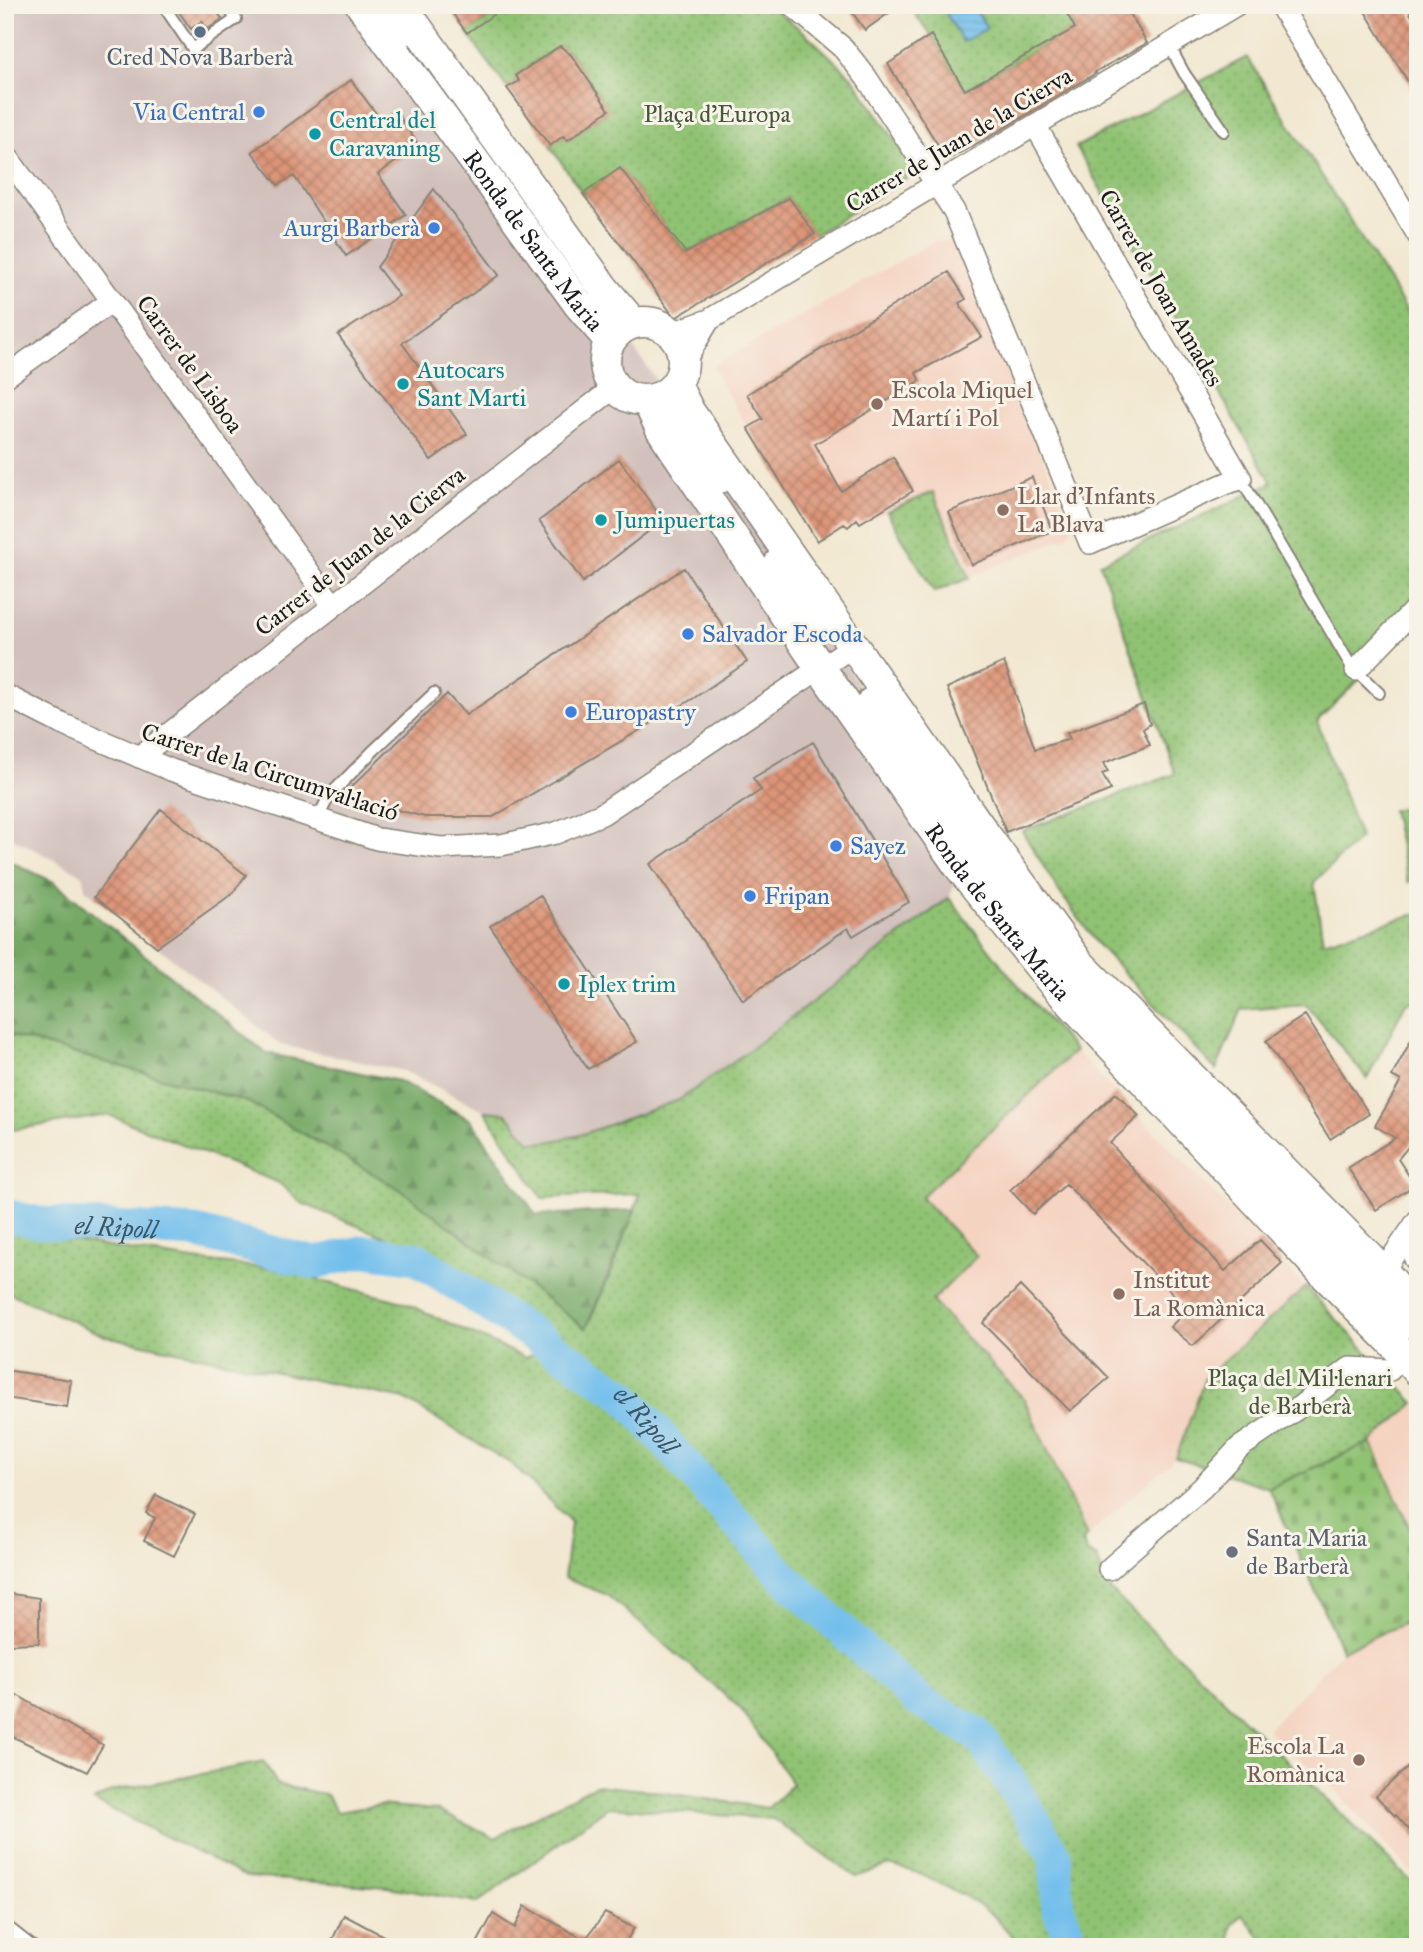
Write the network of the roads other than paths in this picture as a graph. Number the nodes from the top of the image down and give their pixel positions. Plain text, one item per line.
1 (163, 5) edge
2 (227, 5) edge
3 (361, 5) edge
4 (384, 5) edge
5 (401, 5) edge
6 (792, 5) edge
7 (1236, 5) edge
8 (1280, 5) edge
9 (1168, 45) junction
10 (1035, 125) junction
11 (1224, 131) dead end
12 (5, 154) edge
13 (936, 183) junction
14 (1418, 235) edge
15 (112, 301) junction
16 (709, 320) junction
17 (621, 331) junction
18 (672, 333) junction
19 (5, 377) edge
20 (667, 385) junction
21 (615, 387) junction
22 (1241, 479) junction
23 (333, 605) junction
24 (1418, 606) edge
25 (819, 625) dead end
26 (853, 646) junction
27 (821, 669) junction
28 (1356, 670) junction
29 (434, 692) dead end
30 (1378, 693) dead end
31 (5, 695) edge
32 (869, 699) dead end
33 (139, 757) junction
34 (317, 820) junction
35 (1418, 1220) edge
36 (1366, 1286) junction
37 (1408, 1334) edge
38 (1109, 1569) dead end
39 (5, 1926) edge
40 (33, 1947) edge

1 - 2 lane
3 - 17 street, Ronda de Santa Maria
4 - 17 street, Ronda de Santa Maria
5 - 17 street, Ronda de Santa Maria
6 - 13 street
7 - 9 street, Carrer de Juan de la Cierva
8 - 14 street
9 - 10 street, Carrer de Juan de la Cierva
9 - 11 lane
10 - 13 street, Carrer de Juan de la Cierva
10 - 22 street, Carrer de Joan Amades
12 - 15 street, Carrer de Lisboa
13 - 16 street, Carrer de Juan de la Cierva
13 - 22 street
15 - 19 street
15 - 23 street, Carrer de Lisboa
16 - 18 street, Carrer de Juan de la Cierva
16 - 20 street, Carrer de Juan de la Cierva
17 - 18 street
17 - 21 street
18 - 20 street
20 - 21 street
20 - 25 street
20 - 26 street, Ronda de Santa Maria
20 - 27 street, Ronda de Santa Maria
21 - 23 street, Carrer de Juan de la Cierva
22 - 28 lane
23 - 33 street, Carrer de Juan de la Cierva
24 - 28 street
26 - 27 street, Carrer de la Circumval·lació
26 - 36 street, Ronda de Santa Maria
27 - 34 street, Carrer de la Circumval·lació
27 - 36 street, Ronda de Santa Maria
28 - 30 lane
29 - 34 lane
31 - 33 street, Carrer de la Circumval·lació
32 - 36 street, Ronda de Santa Maria
33 - 34 street, Carrer de la Circumval·lació
35 - 36 street
36 - 37 street, Ronda de Santa Maria
36 - 37 street, Ronda de Santa Maria
37 - 38 street
39 - 40 lane

